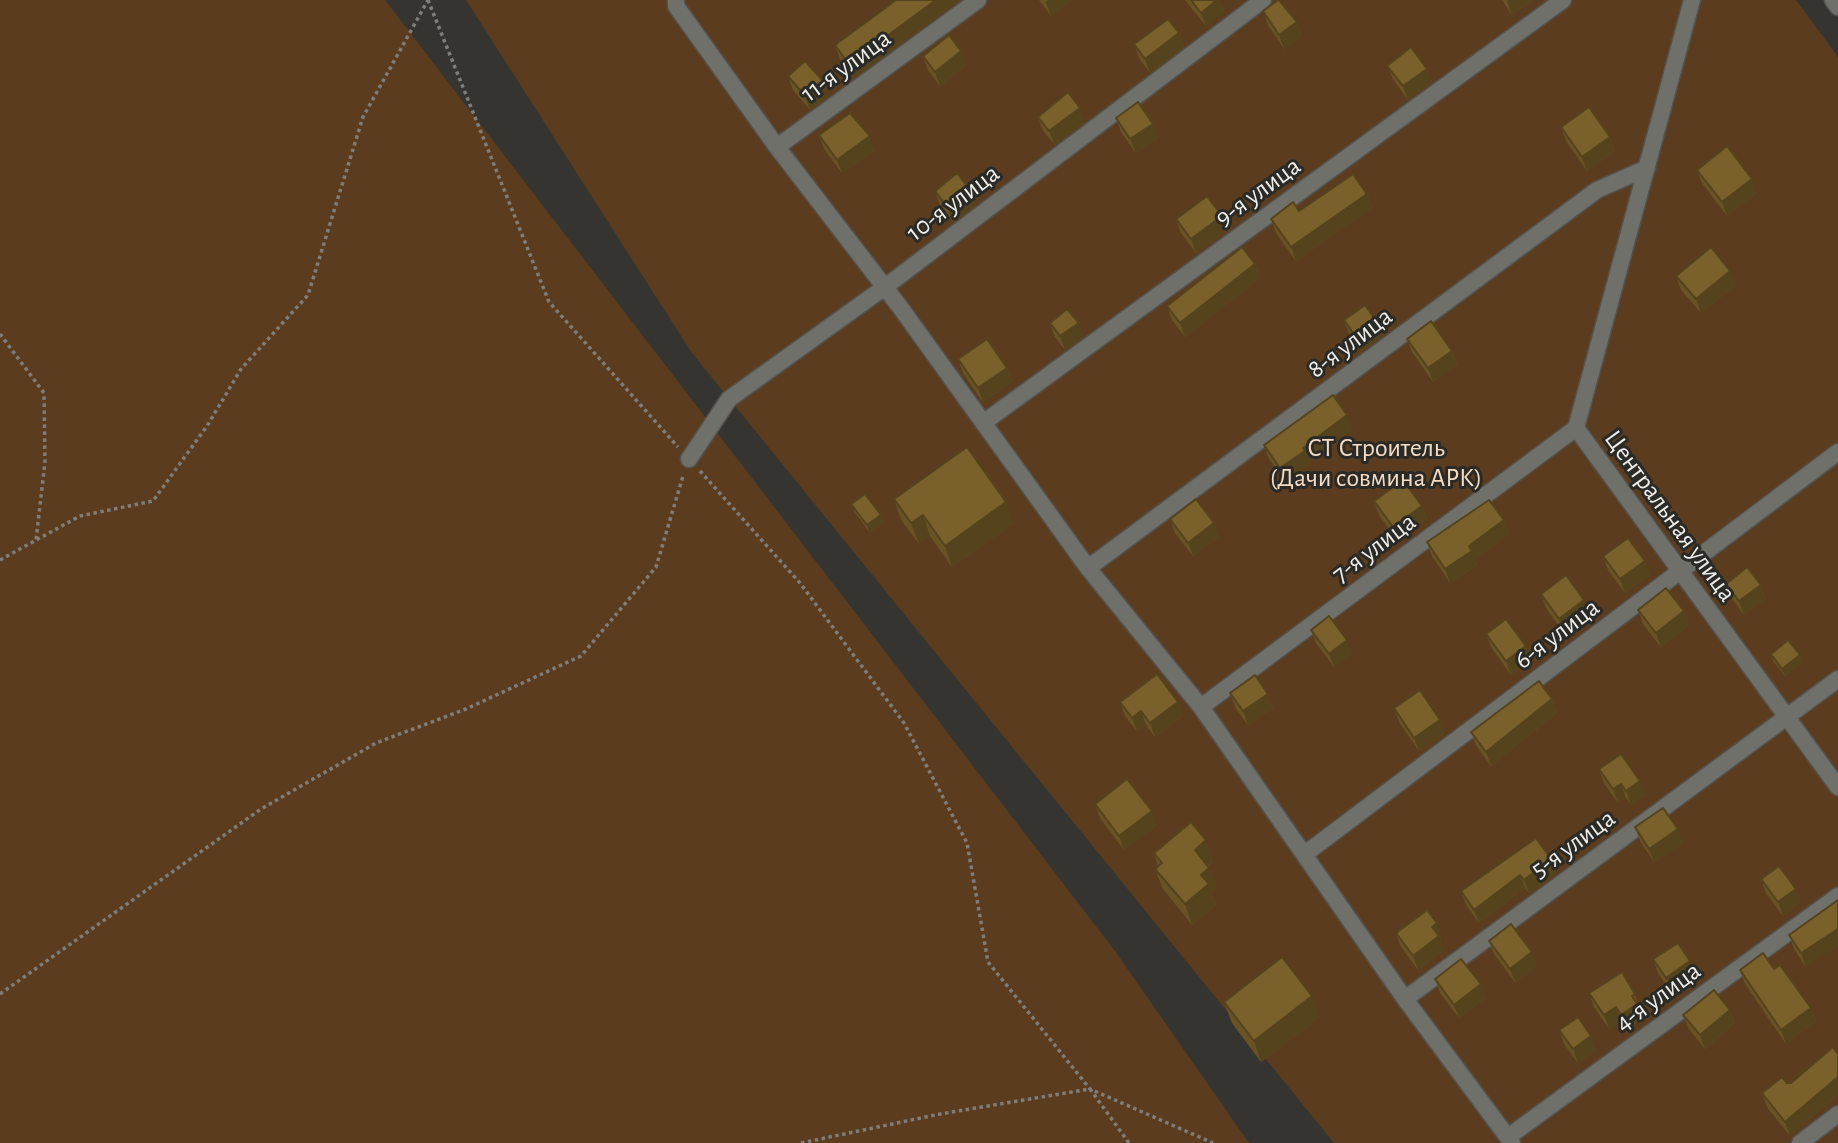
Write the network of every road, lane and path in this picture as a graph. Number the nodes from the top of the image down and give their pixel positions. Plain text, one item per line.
1 (428, 0) edge
2 (676, 0) edge
3 (978, 0) edge
4 (1263, 0) edge
5 (1563, 0) edge
6 (1692, 0) edge
7 (1833, 0) edge
8 (1838, 7) edge
9 (777, 147) junction
10 (1647, 168) junction
11 (885, 287) junction
12 (0, 334) edge
13 (982, 423) junction
14 (1576, 428) junction
15 (1838, 452) edge
16 (689, 458) junction
17 (36, 540) junction
18 (0, 560) edge
19 (1088, 568) junction
20 (1681, 571) junction
21 (1838, 679) edge
22 (1201, 707) junction
23 (1787, 717) junction
24 (1838, 787) edge
25 (1305, 854) junction
26 (1838, 897) edge
27 (0, 994) edge
28 (1405, 999) junction
29 (1090, 1089) junction
30 (1838, 1114) edge
31 (1510, 1140) edge
32 (801, 1143) edge
33 (1129, 1143) edge
34 (1213, 1143) edge
35 (1800, 1143) edge

1 - 16 path
1 - 17 path
2 - 9 street
3 - 9 street, 11-я улица
4 - 11 street, 10-я улица
5 - 13 street, 9-я улица
6 - 10 street, Центральная улица
7 - 8 street
9 - 11 street
10 - 14 street, Центральная улица
10 - 19 street, 8-я улица
11 - 13 street
11 - 16 street, 10-я улица
12 - 17 path
13 - 19 street
14 - 20 street, Центральная улица
14 - 22 street, 7-я улица
15 - 20 street, 6-я улица
16 - 27 path
16 - 29 path
17 - 18 path
19 - 22 street
20 - 23 street, Центральная улица
20 - 25 street, 6-я улица
21 - 23 street, 5-я улица
22 - 25 street
23 - 24 street, Центральная улица
23 - 28 street, 5-я улица
25 - 28 street
26 - 31 street, 4-я улица
28 - 31 street
29 - 32 path
29 - 33 path
29 - 34 path
30 - 35 street

